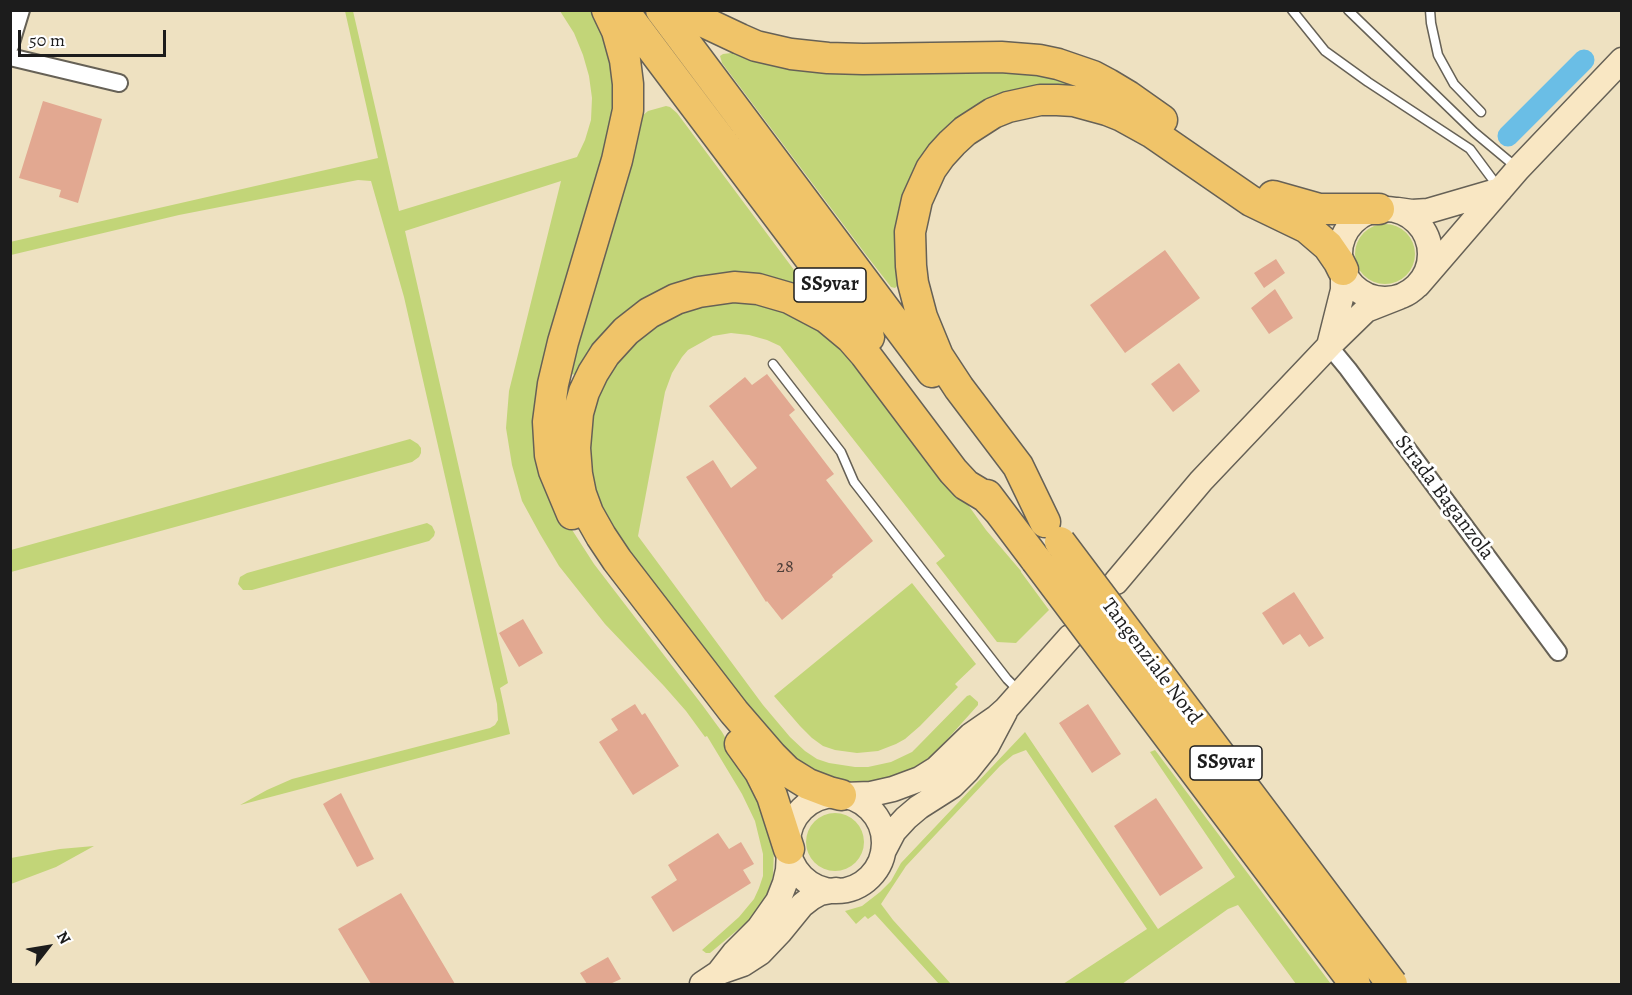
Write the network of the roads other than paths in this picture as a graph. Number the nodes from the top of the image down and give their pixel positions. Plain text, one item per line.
1 (21, 10) edge
2 (607, 10) edge
3 (624, 10) edge
4 (661, 10) edge
5 (689, 10) edge
6 (1292, 10) edge
7 (1348, 10) edge
8 (1430, 10) edge
9 (10, 46) edge
10 (10, 57) edge
11 (1622, 60) edge
12 (119, 83) dead end
13 (1481, 112) dead end
14 (1518, 169) junction
15 (1500, 190) junction
16 (1387, 209) junction
17 (1343, 270) junction
18 (1409, 291) junction
19 (1329, 346) junction
20 (773, 364) dead end
21 (999, 511) junction
22 (1052, 532) junction
23 (1116, 582) dead end
24 (1070, 637) dead end
25 (1558, 652) dead end
26 (1014, 701) junction
27 (841, 795) junction
28 (789, 849) junction
29 (883, 852) junction
30 (839, 890) junction
31 (709, 980) edge
32 (1355, 984) edge
33 (1392, 984) edge

1 - 9 street
2 - 28 highway
3 - 21 highway, SS9var
4 - 22 highway, SS9var
5 - 16 highway
6 - 15 lane
7 - 14 lane
8 - 13 lane
10 - 12 street
11 - 14 main road
14 - 15 main road
15 - 16 main road
15 - 18 main road
16 - 17 main road
16 - 18 main road
17 - 18 main road
17 - 19 main road
17 - 22 highway
18 - 19 main road
19 - 23 main road
19 - 25 street, Strada Baganzola
20 - 26 lane
21 - 27 highway
21 - 32 highway, SS9var, bridge
22 - 33 highway, Tangenziale Nord / SS9var, bridge
24 - 26 main road
26 - 27 main road
26 - 29 main road
27 - 28 main road
27 - 29 main road
28 - 30 main road
28 - 31 main road
29 - 30 main road
30 - 31 main road

